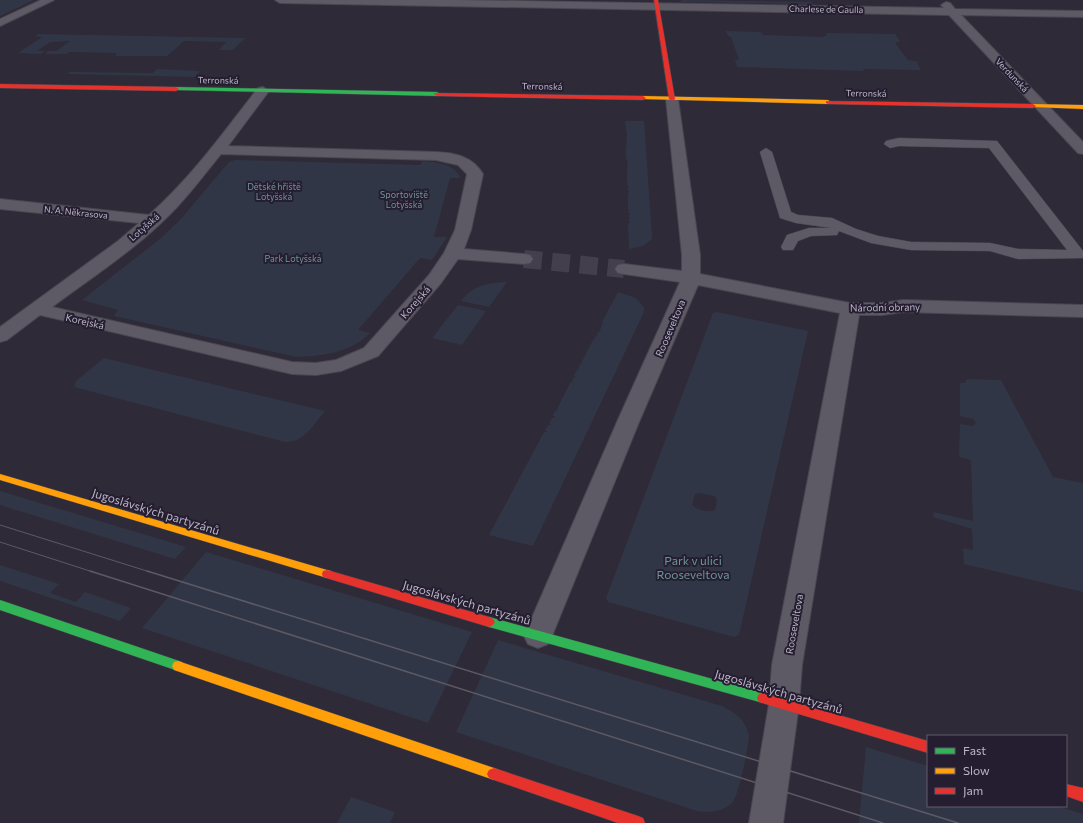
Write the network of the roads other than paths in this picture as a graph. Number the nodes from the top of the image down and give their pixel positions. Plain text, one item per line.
1 (49, 0) edge
2 (280, 0) edge
3 (299, 0) edge
4 (941, 0) edge
5 (461, 2) edge
6 (657, 3) edge
7 (952, 12) junction
8 (1083, 14) edge
9 (0, 23) edge
10 (0, 86) edge
11 (263, 91) junction
12 (672, 99) junction
13 (1041, 106) junction
14 (1083, 107) edge
15 (890, 144) dead end
16 (217, 150) junction
17 (1083, 150) edge
18 (766, 152) dead end
19 (0, 204) edge
20 (152, 220) junction
21 (851, 232) junction
22 (788, 247) dead end
23 (453, 252) junction
24 (524, 259) tunnel mouth
25 (624, 269) tunnel mouth
26 (691, 278) junction
27 (850, 308) junction
28 (38, 309) junction
29 (1083, 311) edge
30 (0, 336) edge
31 (0, 477) edge
32 (0, 605) edge
33 (538, 636) junction
34 (784, 704) junction
35 (927, 748) edge
36 (1067, 790) edge
37 (1083, 795) edge
38 (638, 823) edge
39 (766, 823) edge

1 - 9 street
2 - 3 street, Charlese de Gaulla
3 - 5 street, Charlese de Gaulla
4 - 7 street, Verdunská
5 - 6 street, Charlese de Gaulla
6 - 7 street, Charlese de Gaulla
6 - 12 street, Rooseveltova
7 - 8 street, Charlese de Gaulla
7 - 13 street, Verdunská
10 - 11 street, Terronská
11 - 12 street, Terronská
11 - 16 street, Lotyšská
12 - 13 street, Terronská
12 - 26 street, Rooseveltova
13 - 14 street, Terronská
13 - 17 street, Verdunská
15 - 21 lane
16 - 20 street, Lotyšská
16 - 23 street, Korejská
18 - 21 lane
19 - 20 street, N. A. Někrasova
20 - 28 street, Lotyšská
21 - 22 lane
23 - 24 street
23 - 28 street, Korejská
25 - 26 street, Národní obrany
26 - 27 street, Národní obrany
26 - 33 street, Rooseveltova
27 - 29 street, Národní obrany
27 - 34 street, Rooseveltova
28 - 30 street, Lotyšská
31 - 33 street, Jugoslávských partyzánů
32 - 38 street
33 - 34 street, Jugoslávských partyzánů
34 - 35 street, Jugoslávských partyzánů
34 - 39 street, Rooseveltova
36 - 37 street

